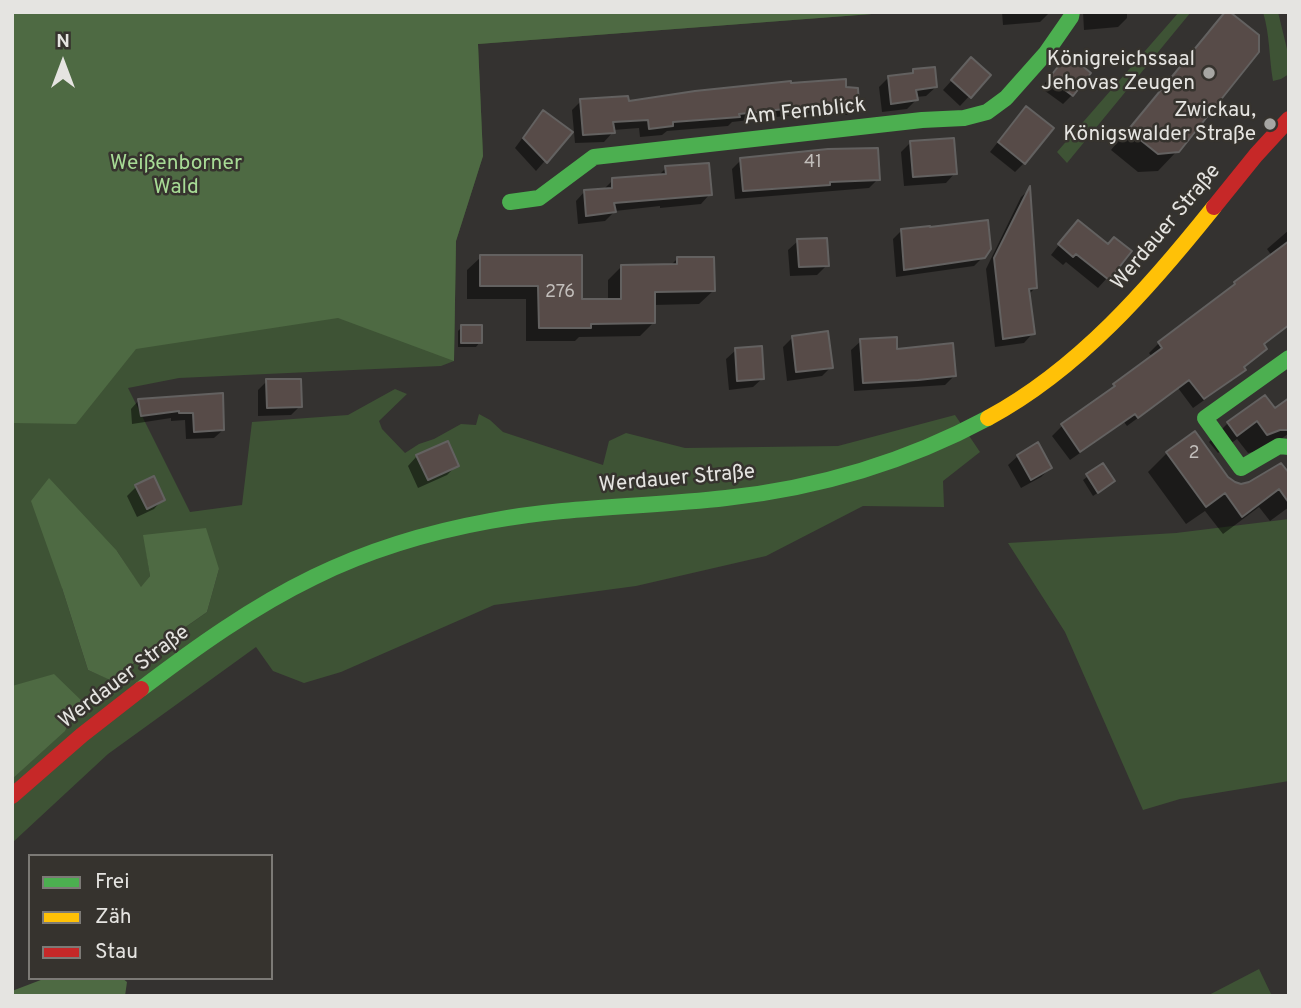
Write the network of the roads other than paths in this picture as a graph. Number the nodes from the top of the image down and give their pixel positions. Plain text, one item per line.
1 (1072, 12) edge
2 (1289, 119) edge
3 (510, 202) dead end
4 (1289, 358) edge
5 (1289, 447) edge
6 (12, 796) edge

1 - 3 main road, Am Fernblick
2 - 6 main road, Werdauer Straße
4 - 5 main road

